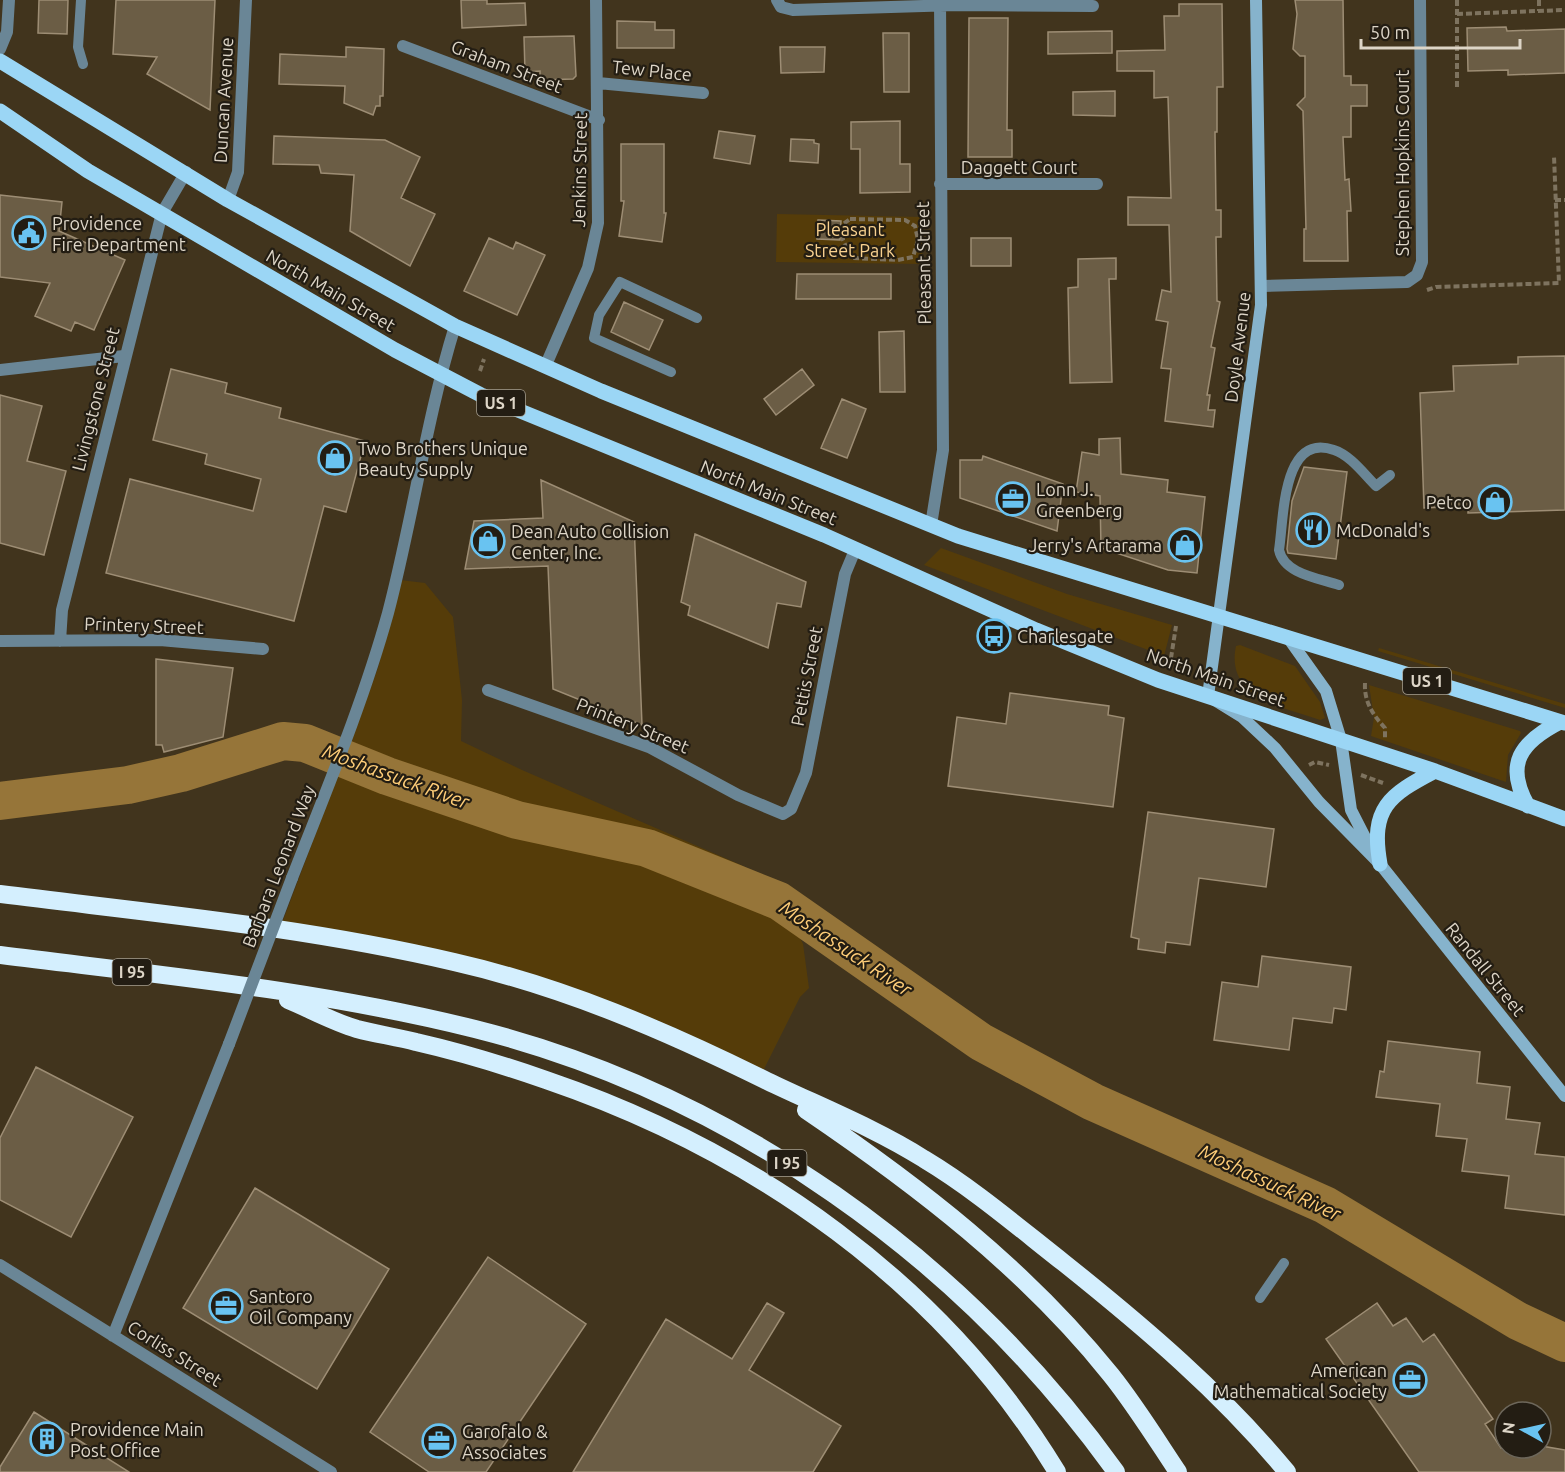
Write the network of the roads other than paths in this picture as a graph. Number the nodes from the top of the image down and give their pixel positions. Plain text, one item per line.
1 (9, 0) edge
2 (81, 0) edge
3 (246, 0) edge
4 (596, 0) edge
5 (777, 0) edge
6 (1256, 0) edge
7 (1420, 0) edge
8 (941, 3) edge
9 (1093, 6) dead end
10 (403, 46) dead end
11 (0, 49) edge
12 (0, 61) edge
13 (83, 64) dead end
14 (598, 83) junction
15 (703, 93) dead end
16 (0, 111) edge
17 (599, 120) junction
18 (186, 172) junction
19 (940, 184) junction
20 (1098, 184) dead end
21 (228, 200) junction
22 (162, 213) junction
23 (1262, 286) junction
24 (697, 318) dead end
25 (455, 326) junction
26 (124, 356) junction
27 (545, 367) junction
28 (0, 370) edge
29 (671, 372) dead end
30 (440, 375) junction
31 (1390, 475) dead end
32 (931, 525) junction
33 (855, 550) junction
34 (1339, 585) dead end
35 (1220, 617) junction
36 (1289, 639) junction
37 (0, 641) edge
38 (60, 641) junction
39 (262, 649) dead end
40 (488, 690) dead end
41 (1208, 696) junction
42 (1562, 723) edge
43 (1341, 740) junction
44 (1435, 771) junction
45 (1528, 806) junction
46 (791, 809) joint
47 (1565, 819) edge
48 (1380, 864) junction
49 (0, 894) edge
50 (0, 955) edge
51 (264, 990) junction
52 (750, 1072) junction
53 (1565, 1096) edge
54 (1284, 1263) dead end
55 (0, 1265) edge
56 (1260, 1298) dead end
57 (113, 1336) junction
58 (330, 1472) edge
59 (1057, 1472) edge
60 (1116, 1472) edge
61 (1178, 1472) edge
62 (1287, 1472) edge

1 - 11 street
2 - 13 lane
3 - 21 street, Duncan Avenue
4 - 14 street, Jenkins Street
5 - 8 street
6 - 23 main road, Doyle Avenue
7 - 23 street, Stephen Hopkins Court
8 - 9 street
8 - 19 street, Pleasant Street
10 - 17 street, Graham Street
12 - 18 main road, North Main Street / US 1
14 - 15 street, Tew Place
14 - 17 street, Jenkins Street
16 - 22 main road, North Main Street / US 1
17 - 27 street, Jenkins Street
18 - 21 main road, North Main Street / US 1
18 - 22 street, Livingstone Street
19 - 20 street, Daggett Court
19 - 32 street, Pleasant Street
21 - 25 main road, North Main Street / US 1
22 - 26 street, Livingstone Street
22 - 30 main road, North Main Street / US 1
23 - 35 main road, Doyle Avenue
24 - 29 lane
25 - 27 main road, North Main Street / US 1
25 - 30 street, Barbara Leonard Way
26 - 28 street
26 - 38 street, Livingstone Street
27 - 32 main road, North Main Street / US 1
30 - 33 main road, North Main Street / US 1
30 - 57 street, Barbara Leonard Way, bridge
31 - 34 lane
32 - 35 main road, North Main Street / US 1
33 - 41 main road, North Main Street / US 1
33 - 46 street, Pettis Street
35 - 36 main road, North Main Street / US 1
35 - 41 main road, Doyle Avenue
36 - 42 main road, North Main Street / US 1
36 - 43 main road, Randall Street
37 - 38 street, Printery Street
38 - 39 street, Printery Street
40 - 46 street, Printery Street
41 - 43 main road, North Main Street / US 1
41 - 48 main road, Randall Street
42 - 45 main road
43 - 44 main road, North Main Street / US 1
43 - 48 main road, Randall Street
44 - 45 main road, North Main Street / US 1
44 - 48 main road
45 - 47 main road, North Main Street / US 1
48 - 53 main road, Randall Street
49 - 52 highway
50 - 51 highway, I 95
51 - 59 highway
51 - 60 highway, I 95
52 - 61 highway
52 - 62 highway
54 - 56 lane
55 - 57 street, Corliss Street
57 - 58 street, Corliss Street

